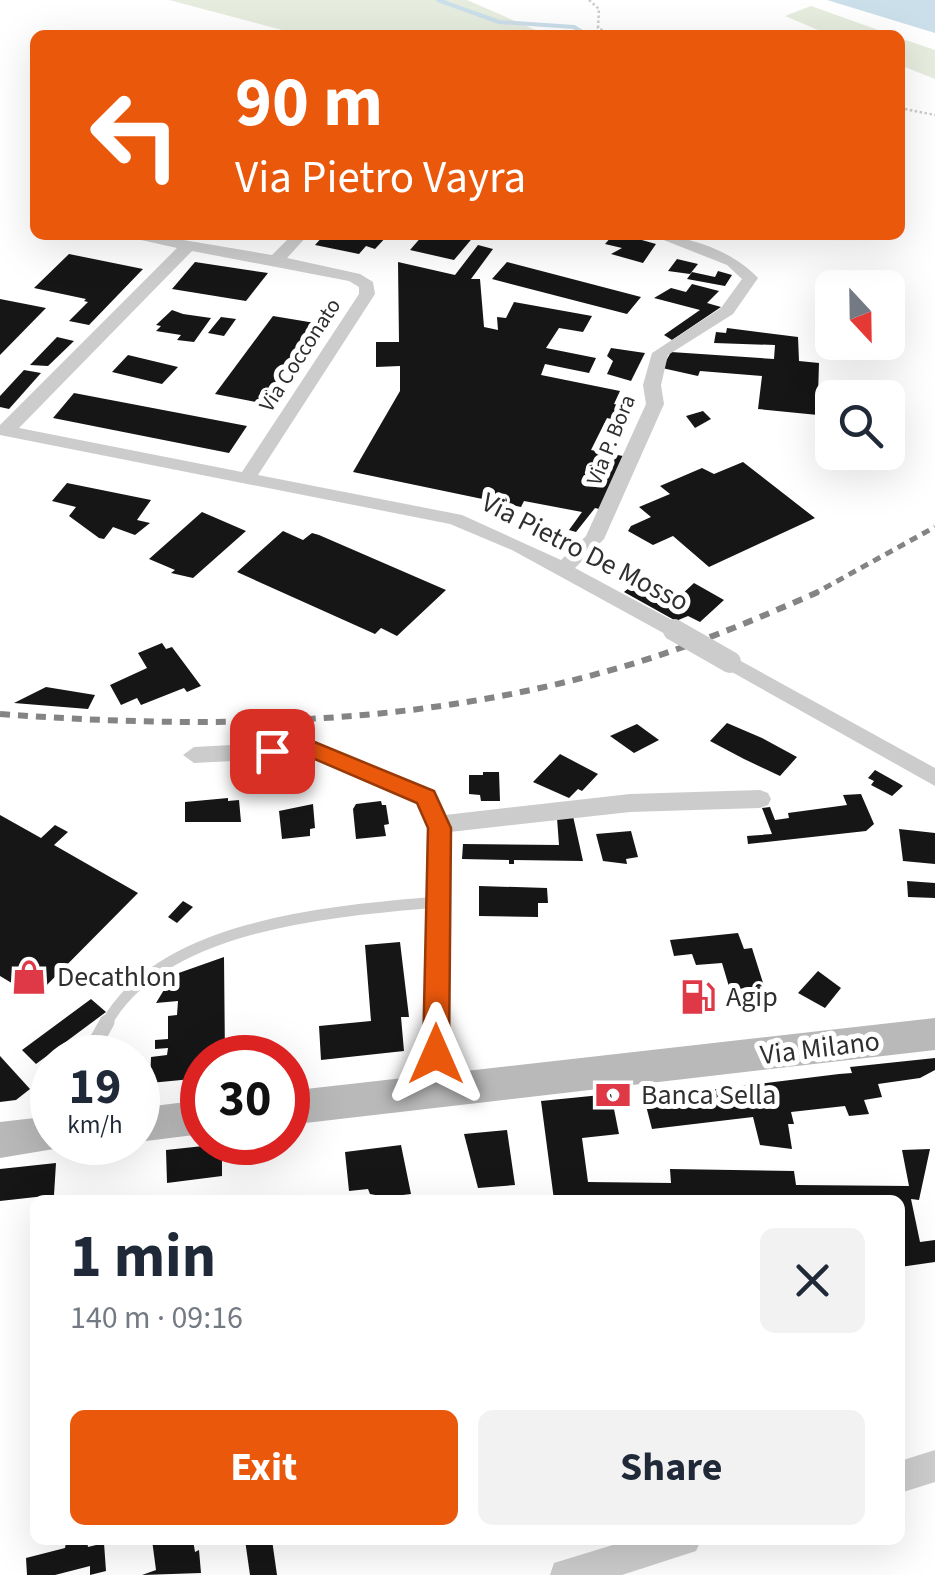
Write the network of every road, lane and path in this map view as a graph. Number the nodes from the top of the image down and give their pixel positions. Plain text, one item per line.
1 (589, 0) edge
2 (602, 30) edge
3 (905, 109) edge
4 (935, 116) edge
5 (158, 240) edge
6 (295, 240) edge
7 (673, 240) edge
8 (189, 245) junction
9 (276, 260) junction
10 (3, 430) edge
11 (247, 478) junction
12 (562, 570) junction
13 (194, 755) dead end
14 (935, 778) edge
15 (760, 799) dead end
16 (439, 828) junction
17 (438, 902) junction
18 (935, 1034) edge
19 (101, 1035) edge
20 (436, 1091) junction
21 (310, 1105) edge
22 (935, 1466) edge
23 (905, 1475) edge
24 (668, 1545) edge
25 (566, 1575) edge

1 - 2 path
3 - 4 path
5 - 8 street
6 - 9 street
7 - 12 street, Via P. Bora
8 - 9 street
8 - 10 street
9 - 11 street, Via Cocconato
10 - 11 street, Via Pietro De Mosso
11 - 12 street, Via Pietro De Mosso
12 - 14 street, Via Pietro De Mosso, bridge
13 - 16 street
15 - 16 street
16 - 17 street
17 - 19 lane
17 - 20 street
18 - 20 main road, Via Milano
20 - 21 main road, Via Milano
22 - 23 street
24 - 25 street

